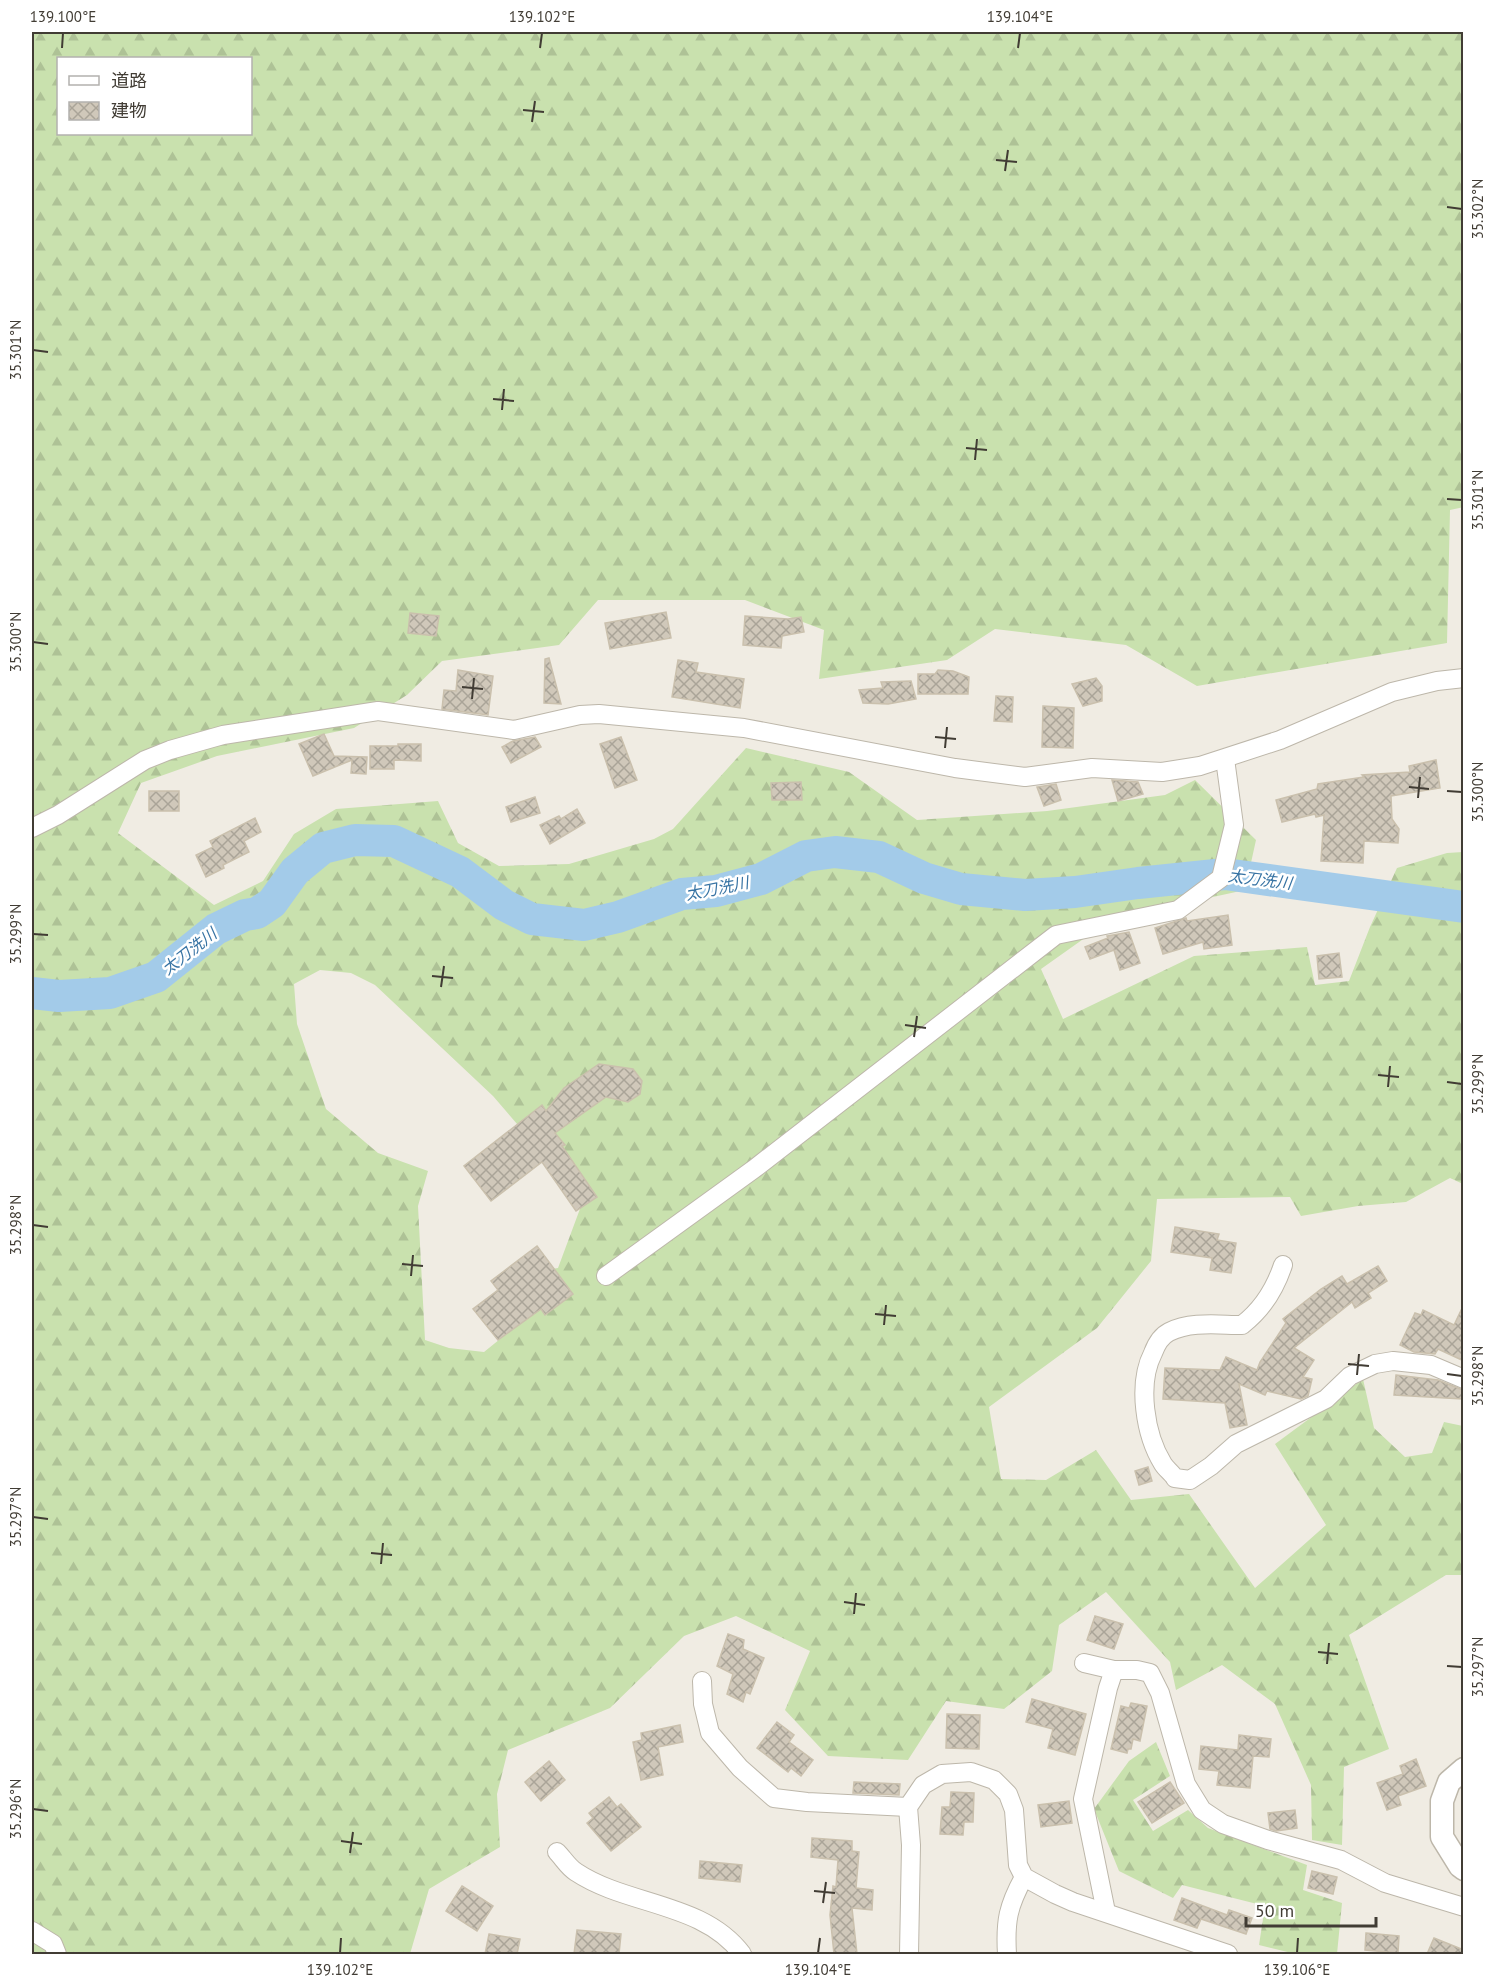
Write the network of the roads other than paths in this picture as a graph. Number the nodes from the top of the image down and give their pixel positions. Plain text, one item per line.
1 (1464, 678) edge
2 (1225, 759) junction
3 (32, 828) edge
4 (1283, 1265) dead end
5 (606, 1276) dead end
6 (1464, 1379) edge
7 (1084, 1663) dead end
8 (1114, 1670) junction
9 (702, 1681) dead end
10 (1464, 1769) edge
11 (908, 1807) junction
12 (557, 1852) dead end
13 (1464, 1869) edge
14 (1024, 1877) junction
15 (1464, 1907) edge
16 (1106, 1912) junction
17 (32, 1931) edge
18 (57, 1954) edge
19 (742, 1954) edge
20 (909, 1954) edge
21 (1007, 1954) edge
22 (1228, 1954) edge

1 - 2 street
2 - 3 street
2 - 5 street
4 - 6 street
7 - 8 street
8 - 15 street
8 - 16 street
9 - 11 street
10 - 13 street
11 - 14 street
11 - 20 street
12 - 19 street
14 - 16 street
14 - 21 street
16 - 22 street
17 - 18 street

